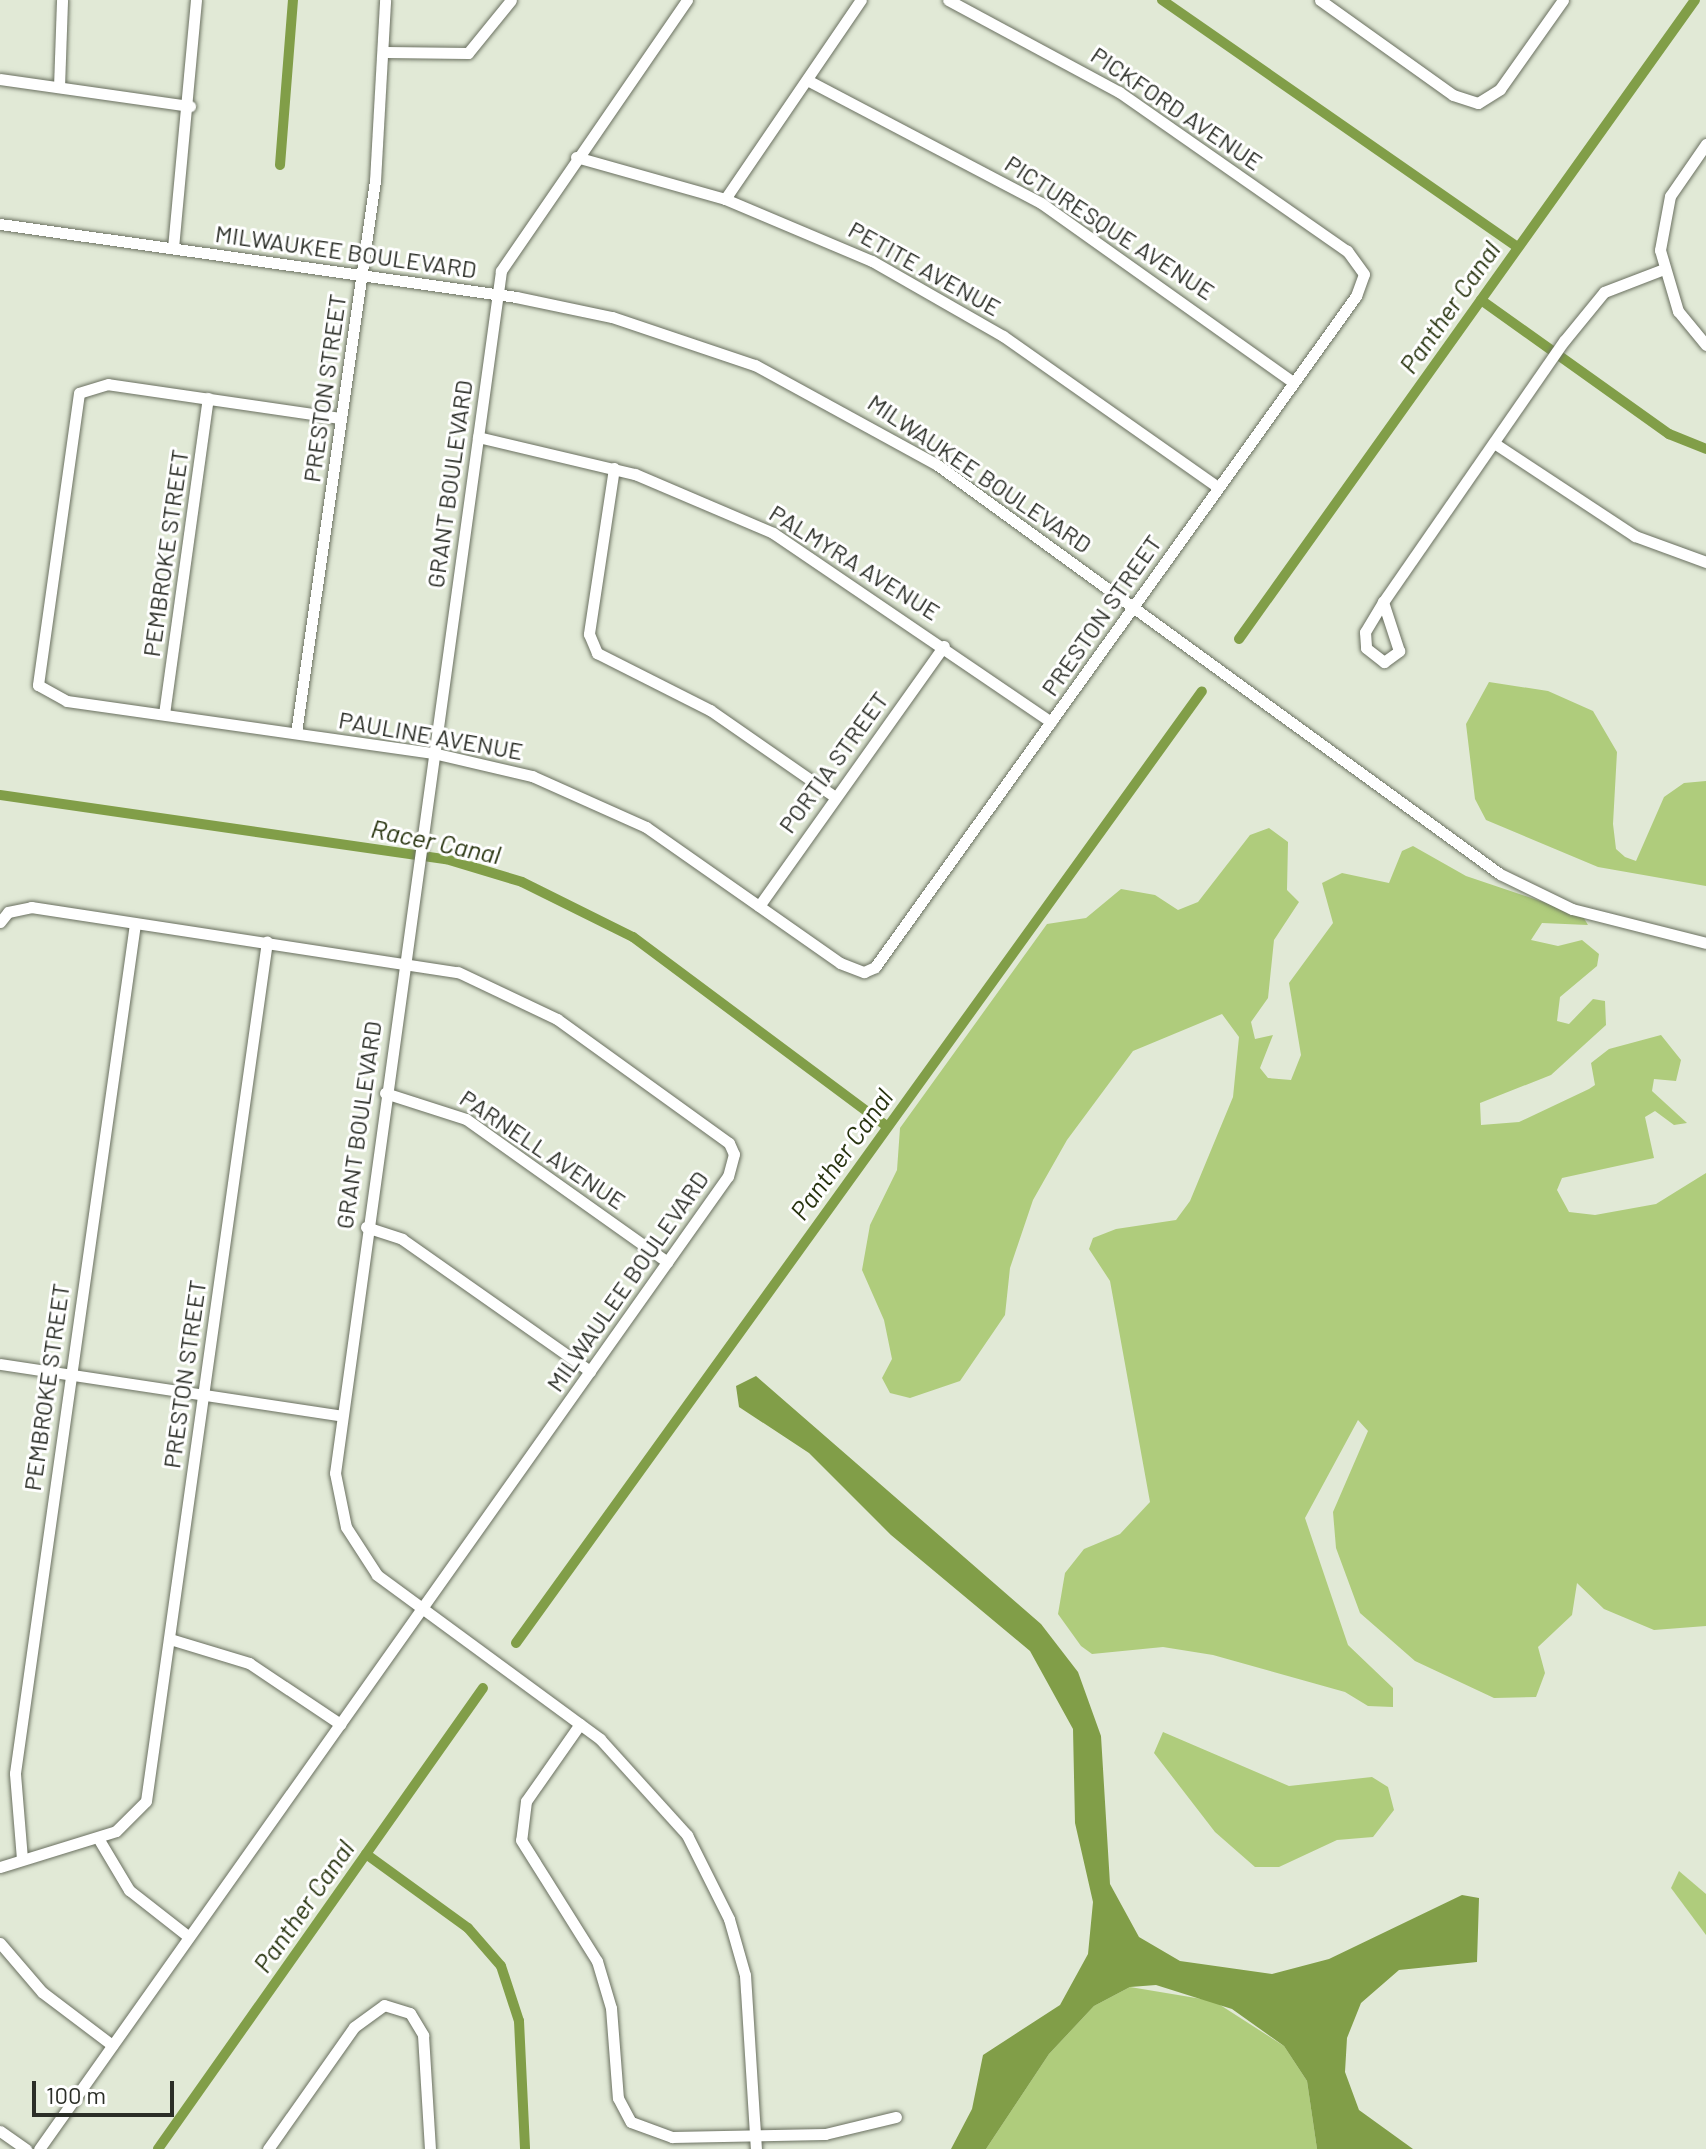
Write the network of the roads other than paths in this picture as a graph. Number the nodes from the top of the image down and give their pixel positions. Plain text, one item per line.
1 (62, 0) edge
2 (196, 0) edge
3 (385, 0) edge
4 (511, 0) edge
5 (687, 0) edge
6 (861, 0) edge
7 (948, 0) edge
8 (1320, 0) edge
9 (1563, 0) edge
10 (386, 52) junction
11 (0, 79) edge
12 (807, 80) junction
13 (59, 87) junction
14 (190, 106) junction
15 (1706, 144) edge
16 (576, 157) junction
17 (725, 199) junction
18 (0, 224) edge
19 (173, 248) junction
20 (1661, 270) junction
21 (361, 274) junction
22 (1364, 274) joint
23 (498, 294) junction
24 (1706, 345) edge
25 (1293, 382) junction
26 (208, 398) junction
27 (340, 418) junction
28 (478, 437) junction
29 (1494, 443) junction
30 (614, 468) junction
31 (1218, 487) junction
32 (1706, 562) edge
33 (1383, 602) junction
34 (1135, 605) junction
35 (944, 646) junction
36 (164, 714) junction
37 (1051, 722) junction
38 (296, 733) junction
39 (433, 753) junction
40 (835, 797) junction
41 (759, 906) junction
42 (0, 922) edge
43 (135, 923) junction
44 (267, 941) junction
45 (1706, 943) edge
46 (404, 960) junction
47 (864, 972) joint
48 (385, 1093) junction
49 (366, 1227) junction
50 (667, 1262) junction
51 (0, 1364) edge
52 (590, 1371) junction
53 (69, 1374) junction
54 (203, 1393) junction
55 (339, 1415) junction
56 (420, 1612) junction
57 (170, 1639) junction
58 (340, 1724) junction
59 (580, 1724) junction
60 (98, 1838) junction
61 (22, 1859) junction
62 (0, 1867) edge
63 (189, 1937) junction
64 (0, 1943) edge
65 (112, 2045) junction
66 (896, 2117) dead end
67 (0, 2131) edge
68 (755, 2135) junction
69 (26, 2149) edge
70 (39, 2149) edge
71 (268, 2149) edge
72 (430, 2149) edge
73 (756, 2149) edge

1 - 13 street
2 - 14 street
3 - 10 street, PRESTON STREET
4 - 10 street
5 - 16 street, GRANT BOULEVARD
6 - 12 street
7 - 22 street, PICKFORD AVENUE
8 - 9 street
10 - 21 street, PRESTON STREET
11 - 13 street
12 - 17 street
12 - 25 street, PICTURESQUE AVENUE
13 - 14 street
14 - 19 street
15 - 20 street
16 - 17 street, PETITE AVENUE
16 - 23 street, GRANT BOULEVARD
17 - 31 street, PETITE AVENUE
18 - 19 street, MILWAUKEE BOULEVARD
19 - 21 street, MILWAUKEE BOULEVARD
20 - 24 street
20 - 29 street
21 - 23 street, MILWAUKEE BOULEVARD
21 - 27 street, PRESTON STREET
22 - 25 street, PRESTON STREET
23 - 28 street, GRANT BOULEVARD
23 - 34 street, MILWAUKEE BOULEVARD
25 - 31 street, PRESTON STREET
26 - 27 street
26 - 36 street, PEMBROKE STREET
26 - 36 street, PAULINE AVENUE
27 - 38 street, PRESTON STREET
28 - 30 street, PALMYRA AVENUE
28 - 39 street, GRANT BOULEVARD
29 - 32 street
29 - 33 street
30 - 35 street, PALMYRA AVENUE
30 - 40 street
31 - 34 street, PRESTON STREET
33 - 33 street
34 - 37 street, PRESTON STREET
34 - 45 street, MILWAUKEE BOULEVARD
35 - 37 street, PALMYRA AVENUE
35 - 40 street, PORTIA STREET
36 - 38 street, PAULINE AVENUE
37 - 47 street, PRESTON STREET
38 - 39 street, PAULINE AVENUE
39 - 41 street, PAULINE AVENUE
39 - 46 street, GRANT BOULEVARD
40 - 41 street, PORTIA STREET
41 - 47 street, PAULINE AVENUE
42 - 43 street, MILWAULEE BOULEVARD
43 - 44 street, MILWAULEE BOULEVARD
43 - 53 street, PEMBROKE STREET
44 - 46 street, MILWAULEE BOULEVARD
44 - 54 street, PRESTON STREET
46 - 48 street, GRANT BOULEVARD
46 - 50 street, MILWAULEE BOULEVARD
48 - 49 street, GRANT BOULEVARD
48 - 50 street, PARNELL AVENUE
49 - 52 street
49 - 55 street, GRANT BOULEVARD
50 - 52 street, MILWAULEE BOULEVARD
51 - 53 street
52 - 56 street, MILWAULEE BOULEVARD
53 - 54 street
53 - 61 street, PEMBROKE STREET
54 - 55 street
54 - 57 street, PRESTON STREET
55 - 56 street, GRANT BOULEVARD
56 - 58 street
56 - 59 street, GRANT BOULEVARD
57 - 58 street
57 - 60 street, PRESTON STREET
58 - 63 street
59 - 68 street, GRANT BOULEVARD
59 - 68 street
60 - 61 street
60 - 63 street
61 - 62 street
63 - 65 street
64 - 65 street
65 - 70 street
66 - 68 street
67 - 69 street
68 - 73 street, GRANT BOULEVARD
71 - 72 street

